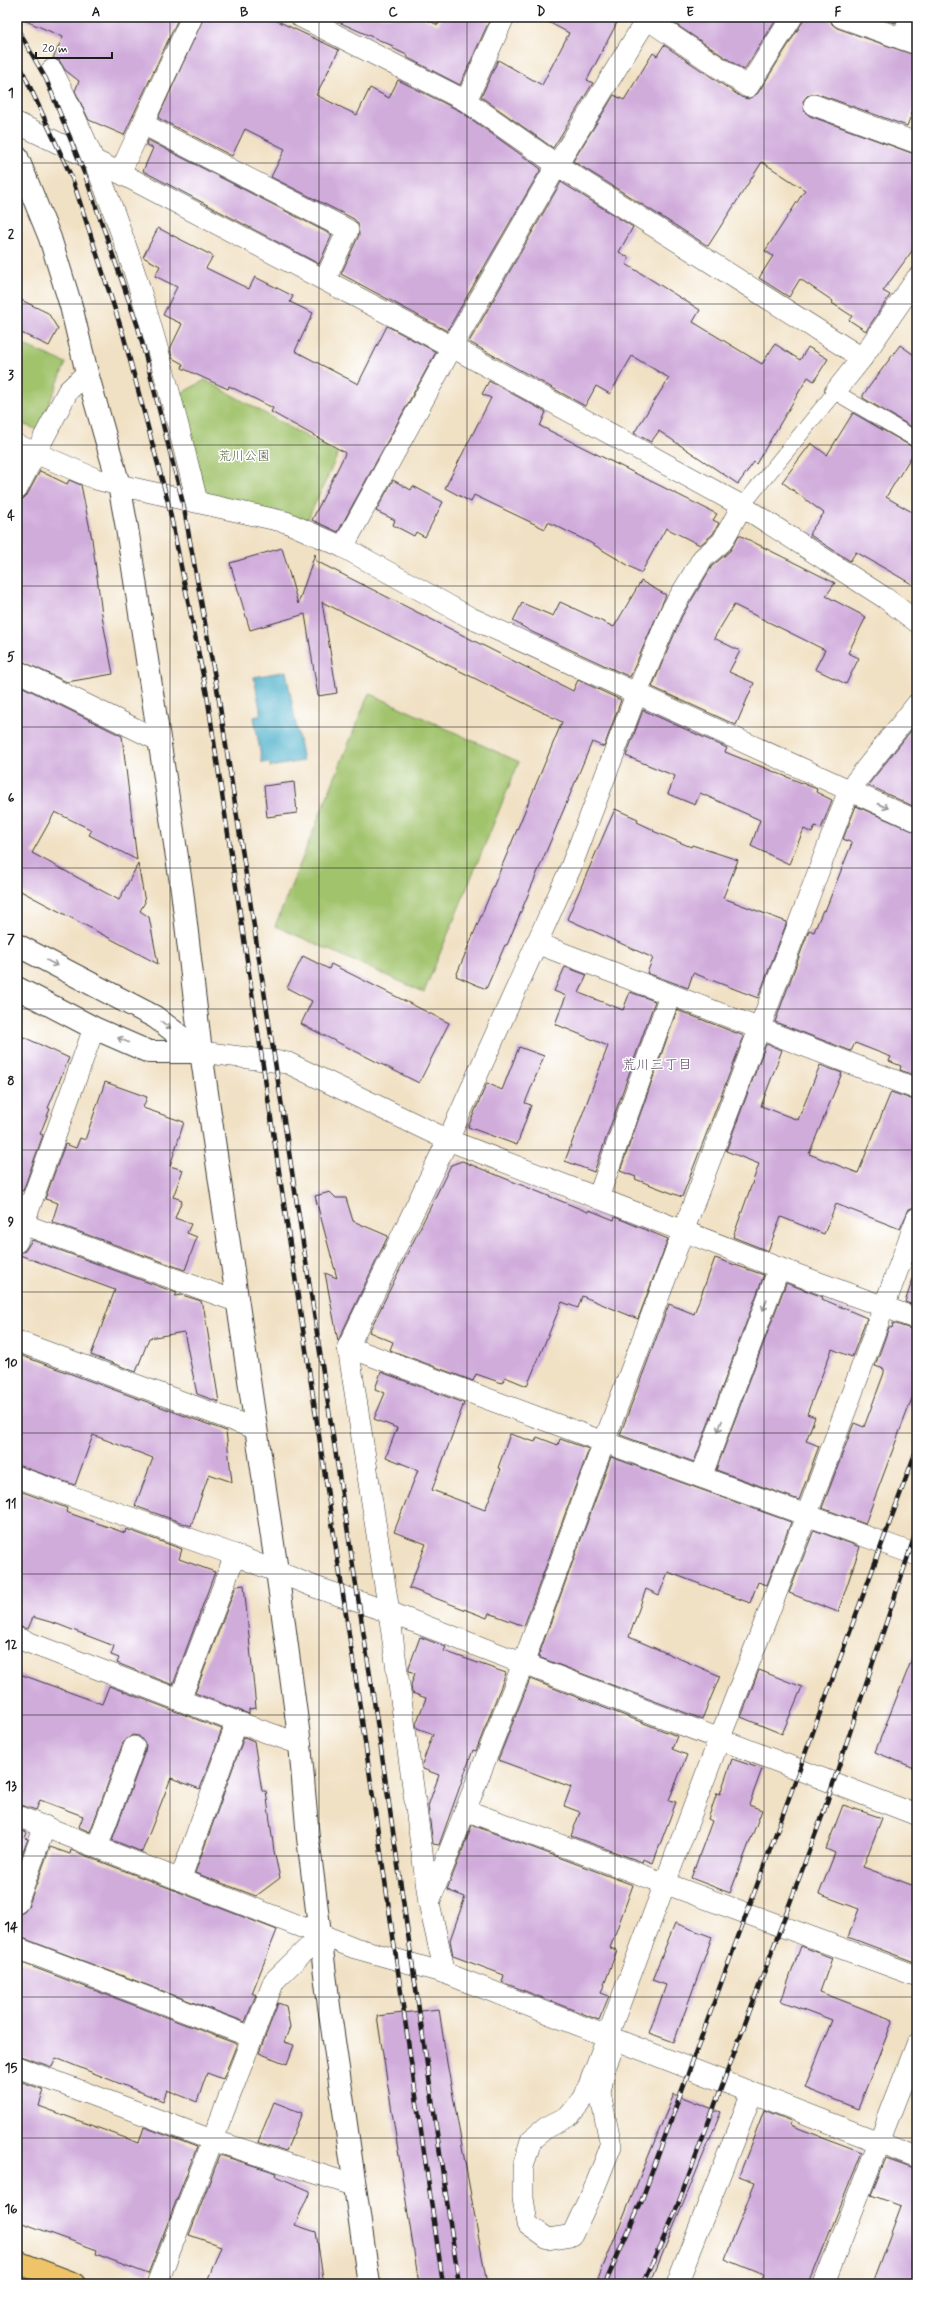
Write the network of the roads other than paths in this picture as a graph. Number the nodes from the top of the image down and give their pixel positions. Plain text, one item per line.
1 (192, 17) edge
2 (301, 17) edge
3 (504, 17) edge
4 (792, 17) edge
5 (841, 17) edge
6 (910, 17) edge
7 (648, 18) edge
8 (910, 42) edge
9 (52, 70) dead end
10 (466, 101) junction
11 (814, 105) dead end
12 (17, 123) edge
13 (143, 124) junction
14 (917, 143) edge
15 (17, 157) edge
16 (96, 162) junction
17 (557, 165) junction
18 (120, 173) junction
19 (917, 278) edge
20 (325, 280) junction
21 (452, 347) junction
22 (862, 358) junction
23 (87, 373) junction
24 (835, 392) junction
25 (917, 440) edge
26 (17, 445) edge
27 (36, 453) junction
28 (118, 485) junction
29 (17, 489) edge
30 (197, 501) junction
31 (742, 506) junction
32 (343, 547) junction
33 (917, 622) edge
34 (17, 671) edge
35 (636, 695) junction
36 (917, 704) edge
37 (160, 741) junction
38 (849, 790) junction
39 (917, 821) edge
40 (536, 943) junction
41 (17, 945) edge
42 (17, 988) edge
43 (670, 995) junction
44 (94, 1028) junction
45 (759, 1030) junction
46 (201, 1052) junction
47 (917, 1089) edge
48 (448, 1140) junction
49 (598, 1198) junction
50 (917, 1218) edge
51 (19, 1230) edge
52 (683, 1230) junction
53 (779, 1268) junction
54 (238, 1302) junction
55 (885, 1306) junction
56 (917, 1319) edge
57 (17, 1341) edge
58 (348, 1347) junction
59 (256, 1429) junction
60 (604, 1442) junction
61 (17, 1477) edge
62 (701, 1477) junction
63 (807, 1514) junction
64 (235, 1555) junction
65 (917, 1555) edge
66 (277, 1571) junction
67 (389, 1612) junction
68 (17, 1638) edge
69 (523, 1664) junction
70 (180, 1700) junction
71 (237, 1722) junction
72 (719, 1740) junction
73 (300, 1744) junction
74 (134, 1747) dead end
75 (465, 1810) junction
76 (17, 1816) edge
77 (917, 1816) edge
78 (45, 1826) junction
79 (97, 1847) junction
80 (180, 1880) junction
81 (664, 1884) junction
82 (429, 1902) junction
83 (17, 1903) edge
84 (321, 1934) junction
85 (17, 1948) edge
86 (445, 1973) junction
87 (917, 1976) edge
88 (252, 2036) junction
89 (611, 2038) junction
90 (917, 2044) edge
91 (17, 2067) edge
92 (752, 2093) junction
93 (212, 2140) junction
94 (878, 2142) junction
95 (917, 2157) edge
96 (353, 2185) junction
97 (17, 2262) edge
98 (75, 2284) edge
99 (157, 2284) edge
100 (368, 2284) edge
101 (677, 2284) edge
102 (824, 2284) edge

1 - 13 street
2 - 10 street
3 - 10 street
4 - 7 street
5 - 8 street
6 - 8 street
7 - 17 street
9 - 16 street
10 - 17 street
11 - 14 street
12 - 16 street
13 - 18 street
13 - 20 street
15 - 23 street
16 - 18 street
16 - 30 street
17 - 21 street
17 - 22 street
18 - 20 street
19 - 22 street
20 - 21 street
21 - 31 street
21 - 32 street
22 - 24 street
23 - 27 street
23 - 28 street
24 - 25 street
24 - 31 street
26 - 27 street
27 - 28 street
27 - 29 street
28 - 30 street
28 - 37 street
30 - 32 street
31 - 33 street
31 - 35 street
32 - 35 street
34 - 37 street
35 - 38 street
35 - 40 street
36 - 38 street
37 - 46 street
38 -> 39 street
38 - 45 street
40 - 43 street
40 - 48 street
41 -> 46 street
42 - 44 street
43 - 45 street
43 - 49 street
46 -> 44 street
44 - 51 street
45 - 47 street
45 - 52 street
46 - 48 street
46 - 54 street
48 - 49 street
48 - 58 street
49 - 52 street
50 - 55 street
51 - 54 street
52 - 53 street
52 - 60 street
53 - 55 street
53 -> 62 street
54 - 59 street
55 - 56 street
55 - 63 street
57 - 59 street
58 - 60 street
58 - 67 street
59 - 66 street
60 - 62 street
60 - 69 street
61 - 64 street
62 - 63 street
63 - 65 street
63 - 72 street
64 - 66 street
64 - 70 street
66 - 67 street
66 - 73 street
67 - 69 street
67 - 82 street
68 - 70 street
69 - 72 street
69 - 75 street
70 - 71 street
71 - 73 street
71 - 80 street
72 - 77 street
72 - 81 street
73 - 84 street
74 - 79 street
75 - 81 street
75 - 82 street
76 - 78 street
78 - 79 street
78 - 83 street
79 - 80 street
80 - 84 street
81 - 87 street
81 - 89 street
82 - 86 street
84 - 86 street
84 - 88 street
84 - 96 street
85 - 88 street
86 - 89 street
88 - 93 street
89 - 89 street
89 - 92 street
90 - 94 street
91 - 93 street
92 - 94 street
92 - 101 street
93 - 96 street
93 - 99 street
94 - 95 street
94 - 102 street
96 - 100 street
97 - 98 main road

